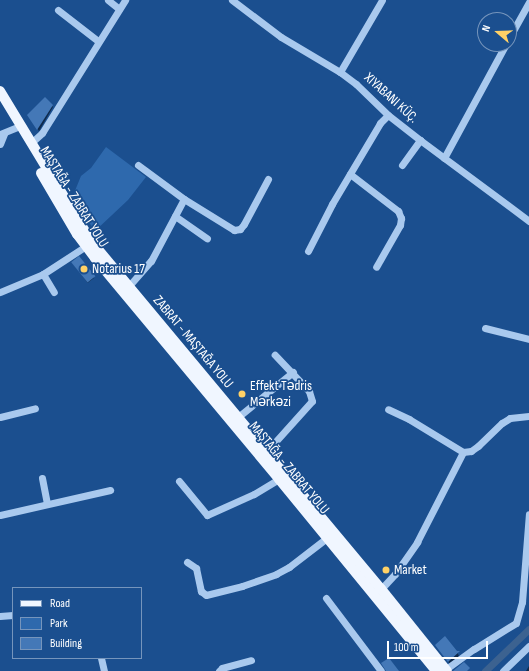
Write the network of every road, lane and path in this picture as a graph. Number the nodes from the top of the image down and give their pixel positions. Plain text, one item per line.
1 (108, 0) edge
2 (125, 0) edge
3 (232, 0) edge
4 (382, 0) edge
5 (529, 2) edge
6 (119, 9) junction
7 (58, 10) dead end
8 (517, 24) edge
9 (98, 41) junction
10 (502, 52) edge
11 (340, 72) junction
12 (0, 91) edge
13 (0, 104) edge
14 (388, 114) junction
15 (18, 128) junction
16 (2, 134) edge
17 (420, 140) junction
18 (31, 143) junction
19 (0, 144) edge
20 (444, 158) junction
21 (138, 165) dead end
22 (402, 166) dead end
23 (350, 174) junction
24 (268, 179) dead end
25 (184, 200) junction
26 (175, 216) junction
27 (529, 221) edge
28 (207, 238) dead end
29 (86, 246) junction
30 (308, 251) dead end
31 (376, 267) dead end
32 (43, 274) junction
33 (128, 287) junction
34 (0, 292) edge
35 (54, 292) dead end
36 (485, 328) dead end
37 (529, 339) edge
38 (275, 355) dead end
39 (293, 372) junction
40 (35, 408) dead end
41 (388, 409) dead end
42 (529, 416) edge
43 (0, 417) edge
44 (238, 417) junction
45 (267, 451) junction
46 (463, 452) junction
47 (42, 478) dead end
48 (279, 478) junction
49 (179, 481) dead end
50 (110, 490) dead end
51 (47, 503) junction
52 (529, 514) edge
53 (0, 515) edge
54 (328, 537) junction
55 (188, 562) dead end
56 (381, 589) junction
57 (326, 598) dead end
58 (525, 603) edge
59 (12, 615) edge
60 (0, 616) edge
61 (529, 646) edge
62 (101, 659) edge
63 (251, 660) dead end
64 (443, 670) edge
65 (104, 671) edge
66 (219, 671) edge
67 (382, 671) edge
68 (503, 671) edge

1 - 6 street
2 - 6 street
3 - 11 street, XIYABANI KÜÇ.
4 - 11 street
5 - 8 street
6 - 9 street
7 - 9 street
9 - 18 street
10 - 20 street
11 - 14 street, XIYABANI KÜÇ.
12 - 15 main road, ZABRAT - MAŞTAĞA YOLU
13 - 15 main road, MAŞTAĞA - ZABRAT YOLU
14 - 17 street, XIYABANI KÜÇ.
14 - 23 street
15 - 16 street
15 - 18 main road, ZABRAT - MAŞTAĞA YOLU
15 - 29 main road, MAŞTAĞA - ZABRAT YOLU
16 - 19 street
17 - 20 street, XIYABANI KÜÇ.
17 - 22 street
18 - 33 main road, ZABRAT - MAŞTAĞA YOLU
20 - 27 street, XIYABANI KÜÇ.
21 - 25 street
23 - 30 street
23 - 31 street
24 - 25 street
25 - 26 street
26 - 28 street
26 - 33 street
29 - 32 street
29 - 48 main road, MAŞTAĞA - ZABRAT YOLU
32 - 34 street
32 - 35 street
33 - 44 main road, ZABRAT - MAŞTAĞA YOLU
36 - 37 street
38 - 39 street
39 - 44 street
39 - 45 street
40 - 43 street
41 - 46 street
42 - 46 street
44 - 45 main road, ZABRAT - MAŞTAĞA YOLU
45 - 56 main road, ZABRAT - MAŞTAĞA YOLU
46 - 56 street
47 - 51 street
48 - 49 street
48 - 54 main road, MAŞTAĞA - ZABRAT YOLU
50 - 51 street
51 - 53 street
52 - 58 street
54 - 55 street
54 - 64 main road, MAŞTAĞA - ZABRAT YOLU
56 - 64 main road, ZABRAT - MAŞTAĞA YOLU
57 - 67 street
58 - 64 street
59 - 60 street
61 - 68 street
62 - 65 street
63 - 66 street

